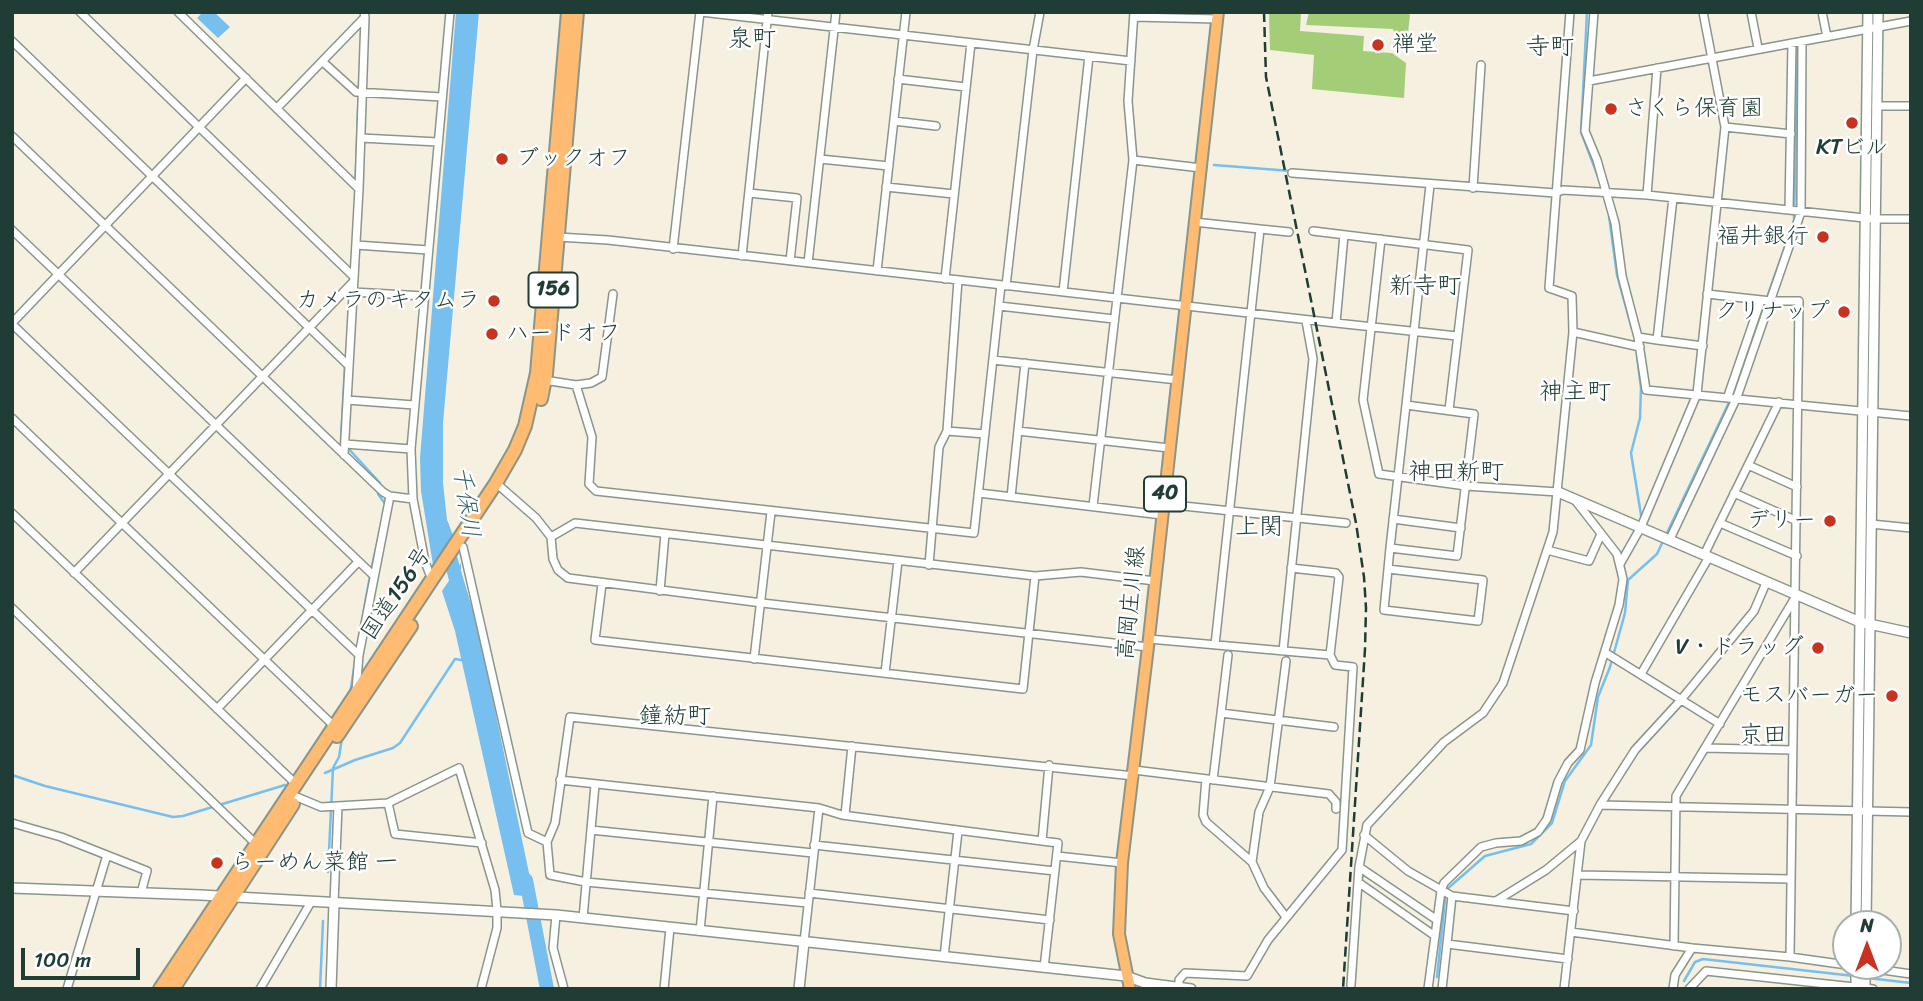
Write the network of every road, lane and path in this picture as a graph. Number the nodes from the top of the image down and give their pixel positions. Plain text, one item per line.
1 (80, 12) edge
2 (178, 12) edge
3 (450, 12) edge
4 (568, 12) edge
5 (577, 12) edge
6 (701, 12) edge
7 (836, 12) edge
8 (906, 12) edge
9 (1040, 12) edge
10 (1570, 12) edge
11 (1594, 12) edge
12 (1703, 12) edge
13 (1751, 12) edge
14 (1822, 12) edge
15 (1868, 12) edge
16 (1878, 12) edge
17 (365, 15) edge
18 (1134, 15) edge
19 (1218, 15) edge
20 (768, 16) edge
21 (1911, 21) edge
22 (835, 27) junction
23 (1878, 28) junction
24 (1868, 30) junction
25 (904, 35) junction
26 (1827, 37) junction
27 (12, 41) edge
28 (1802, 41) junction
29 (971, 43) junction
30 (1792, 43) junction
31 (1758, 48) junction
32 (1033, 50) junction
33 (1089, 56) junction
34 (1711, 57) junction
35 (1131, 61) junction
36 (323, 62) junction
37 (1481, 65) dead end
38 (1657, 68) junction
39 (246, 78) junction
40 (898, 79) junction
41 (1588, 81) junction
42 (966, 87) junction
43 (363, 93) junction
44 (442, 97) junction
45 (1876, 106) junction
46 (1911, 106) edge
47 (277, 108) junction
48 (894, 121) junction
49 (936, 126) dead end
50 (1725, 127) junction
51 (200, 128) junction
52 (1791, 134) junction
53 (12, 136) edge
54 (361, 138) junction
55 (438, 142) junction
56 (820, 159) junction
57 (1133, 160) junction
58 (889, 166) junction
59 (1202, 167) junction
60 (1292, 173) dead end
61 (153, 177) junction
62 (1430, 185) junction
63 (886, 187) junction
64 (1473, 188) junction
65 (359, 189) junction
66 (1558, 191) junction
67 (749, 193) junction
68 (1607, 193) junction
69 (954, 194) junction
70 (1647, 195) junction
71 (1673, 198) junction
72 (1716, 202) junction
73 (1790, 210) junction
74 (1801, 211) junction
75 (1869, 218) junction
76 (1911, 219) edge
77 (1194, 222) junction
78 (105, 226) junction
79 (1260, 229) junction
80 (12, 230) edge
81 (1313, 231) dead end
82 (1289, 232) dead end
83 (1344, 235) junction
84 (558, 237) junction
85 (1381, 239) junction
86 (356, 244) junction
87 (1424, 244) junction
88 (673, 249) junction
89 (428, 250) junction
90 (742, 256) junction
91 (790, 261) junction
92 (808, 263) junction
93 (877, 271) junction
94 (59, 274) junction
95 (354, 279) junction
96 (945, 279) junction
97 (958, 280) junction
98 (1004, 286) junction
99 (353, 292) junction
100 (1063, 292) junction
101 (613, 294) dead end
102 (1707, 295) junction
103 (424, 296) junction
104 (1116, 298) junction
105 (1766, 300) junction
106 (999, 306) junction
107 (1186, 307) junction
108 (1252, 315) junction
109 (1114, 318) junction
110 (1306, 321) junction
111 (12, 323) edge
112 (1336, 323) junction
113 (1371, 326) junction
114 (310, 328) junction
115 (1414, 331) junction
116 (1573, 332) junction
117 (1457, 336) junction
118 (1638, 337) junction
119 (1657, 340) junction
120 (1703, 346) junction
121 (1640, 347) junction
122 (993, 360) junction
123 (1025, 363) junction
124 (349, 366) junction
125 (1109, 372) junction
126 (262, 377) junction
127 (540, 380) junction
128 (1178, 380) junction
129 (576, 385) junction
130 (1697, 394) junction
131 (1732, 397) junction
132 (347, 400) junction
133 (1779, 402) junction
134 (1798, 404) junction
135 (414, 405) junction
136 (1406, 405) junction
137 (1449, 410) junction
138 (1868, 412) junction
139 (1911, 416) edge
140 (12, 418) edge
141 (216, 426) junction
142 (1018, 430) junction
143 (947, 431) junction
144 (985, 434) junction
145 (1101, 440) junction
146 (345, 444) junction
147 (1169, 448) junction
148 (411, 449) junction
149 (344, 455) junction
150 (1748, 465) junction
151 (170, 475) junction
152 (1398, 477) junction
153 (498, 486) junction
154 (1466, 486) junction
155 (1797, 487) junction
156 (1558, 492) junction
157 (979, 493) junction
158 (1734, 493) junction
159 (390, 496) junction
160 (1011, 497) junction
161 (413, 499) junction
162 (1575, 500) junction
163 (1093, 506) junction
164 (1163, 510) junction
165 (771, 512) junction
166 (12, 513) edge
167 (1231, 513) junction
168 (1297, 518) junction
169 (1393, 519) junction
170 (1797, 521) junction
171 (122, 523) junction
172 (1346, 523) dead end
173 (1720, 523) junction
174 (1871, 524) junction
175 (933, 527) junction
176 (1641, 527) junction
177 (1461, 528) junction
178 (1911, 528) edge
179 (665, 534) junction
180 (1601, 534) junction
181 (551, 537) junction
182 (1670, 539) junction
183 (460, 547) junction
184 (768, 547) junction
185 (1390, 548) junction
186 (1547, 550) junction
187 (1707, 556) junction
188 (1797, 556) junction
189 (898, 561) junction
190 (358, 562) junction
191 (1620, 564) junction
192 (929, 565) junction
193 (1292, 568) junction
194 (1388, 569) junction
195 (74, 573) junction
196 (374, 576) junction
197 (1035, 576) junction
198 (435, 580) junction
199 (1155, 581) junction
200 (1766, 583) junction
201 (602, 584) junction
202 (660, 591) junction
203 (1797, 595) junction
204 (762, 603) junction
205 (12, 608) edge
206 (312, 611) junction
207 (892, 618) junction
208 (1860, 622) junction
209 (1870, 625) junction
210 (1029, 633) junction
211 (1911, 633) edge
212 (1149, 643) junction
213 (1215, 645) junction
214 (1283, 650) junction
215 (1606, 653) junction
216 (1228, 654) dead end
217 (359, 655) junction
218 (1330, 655) junction
219 (754, 659) junction
220 (265, 660) junction
221 (1286, 661) dead end
222 (885, 673) junction
223 (1641, 674) junction
224 (355, 692) junction
225 (1680, 701) junction
226 (217, 709) junction
227 (1221, 713) junction
228 (1279, 720) junction
229 (1720, 724) junction
230 (334, 726) junction
231 (1334, 727) dead end
232 (852, 746) junction
233 (1705, 748) junction
234 (1792, 750) junction
235 (1049, 765) junction
236 (1134, 773) junction
237 (560, 780) junction
238 (1210, 780) junction
239 (595, 785) junction
240 (1270, 787) junction
241 (296, 790) junction
242 (713, 796) junction
243 (388, 803) junction
244 (1600, 805) junction
245 (338, 806) junction
246 (818, 808) junction
247 (1676, 808) junction
248 (1336, 809) dead end
249 (1792, 811) junction
250 (1857, 812) junction
251 (1868, 812) junction
252 (1911, 812) edge
253 (845, 815) junction
254 (13, 827) edge
255 (591, 830) junction
256 (958, 831) junction
257 (1364, 835) junction
258 (1042, 841) junction
259 (1581, 841) junction
260 (547, 842) junction
261 (708, 843) junction
262 (256, 844) junction
263 (482, 844) junction
264 (814, 849) junction
265 (107, 855) junction
266 (1057, 856) junction
267 (955, 861) junction
268 (1252, 862) junction
269 (1122, 863) junction
270 (1359, 867) junction
271 (1055, 871) junction
272 (1578, 875) junction
273 (1677, 877) junction
274 (1791, 879) junction
275 (586, 882) junction
276 (1358, 882) junction
277 (12, 888) edge
278 (1441, 891) junction
279 (96, 892) junction
280 (704, 892) junction
281 (141, 893) junction
282 (809, 893) junction
283 (1452, 896) junction
284 (226, 897) junction
285 (1496, 901) junction
286 (311, 902) junction
287 (808, 902) junction
288 (334, 903) junction
289 (950, 908) junction
290 (497, 910) junction
291 (1856, 910) edge
292 (1866, 910) edge
293 (1574, 911) junction
294 (551, 915) junction
295 (1286, 916) junction
296 (583, 918) junction
297 (1049, 920) junction
298 (1437, 920) junction
299 (670, 928) junction
300 (700, 932) junction
301 (1571, 932) junction
302 (1435, 936) junction
303 (804, 942) junction
304 (1447, 944) junction
305 (1674, 946) junction
306 (1692, 948) junction
307 (944, 957) junction
308 (1790, 957) junction
309 (1568, 959) junction
310 (1044, 968) junction
311 (1832, 969) edge
312 (1126, 976) junction
313 (1832, 977) edge
314 (1351, 985) dead end
315 (1179, 987) edge
316 (67, 989) edge
317 (160, 989) edge
318 (173, 989) edge
319 (260, 989) edge
320 (331, 989) edge
321 (481, 989) edge
322 (565, 989) edge
323 (664, 989) edge
324 (799, 989) edge
325 (1130, 989) edge
326 (1191, 989) edge
327 (1428, 989) edge
328 (1442, 989) edge
329 (1564, 989) edge
330 (1673, 989) edge
331 (1689, 989) edge

1 - 51 street
2 - 39 street
3 - 44 street
4 - 127 highway, 国道156号 / 156
5 - 84 highway, 国道156号 / 156
6 - 20 street
6 - 88 street
7 - 22 street
8 - 25 street
9 - 32 street
10 - 66 street
11 - 41 street
12 - 34 street
13 - 31 street
14 - 26 street
15 - 24 street
16 - 23 street
17 - 36 street
17 - 43 street
18 - 19 street
18 - 35 street
19 - 59 main road, 高岡庄川線 / 40
20 - 22 street
20 - 67 street
21 - 23 street
22 - 25 street
22 - 56 street
23 - 24 street
23 - 45 street
24 - 26 street
24 - 75 street
25 - 29 street
25 - 40 street
26 - 28 street
27 - 61 street
28 - 30 street
28 - 74 street
29 - 32 street
29 - 42 street
30 - 31 street
30 - 52 street
31 - 34 street
32 - 33 street
32 - 98 street
33 - 35 street
33 - 100 street
34 - 38 street
34 - 50 street
35 - 57 street
36 - 43 street
36 - 47 street
37 - 64 street
38 - 41 street
38 - 70 street
39 - 47 street
39 - 51 street
40 - 42 street
40 - 48 street
41 - 68 street
42 - 69 street
43 - 44 street
43 - 54 street
44 - 55 street
45 - 46 street
45 - 75 street
47 - 65 street
48 - 49 street
48 - 58 street
50 - 52 street
50 - 72 street
51 - 61 street
51 - 95 street
52 - 73 street
53 - 78 street
54 - 55 street
54 - 65 street
55 - 89 street
56 - 58 street
56 - 92 street
57 - 59 street
57 - 104 street
58 - 63 street
59 - 77 main road, 高岡庄川線 / 40
60 - 62 street
61 - 78 street
61 - 114 street
62 - 64 street
62 - 87 street
63 - 69 street
63 - 93 street
64 - 66 street
65 - 86 street
66 - 68 street
66 - 116 street
67 - 90 street
67 - 91 street
68 - 70 street
68 - 118 street
69 - 96 street
70 - 71 street
71 - 72 street
71 - 119 street
72 - 73 street
72 - 102 street
73 - 74 street
74 - 75 street
74 - 105 street
75 - 76 street
75 - 138 street
77 - 79 street
77 - 107 main road, 高岡庄川線 / 40
78 - 94 street
78 - 126 street
79 - 82 street
79 - 108 street
80 - 94 street
81 - 83 street
83 - 85 street
83 - 112 street
84 - 88 street
84 - 127 highway, 国道156号 / 156
85 - 87 street
85 - 113 street
86 - 89 street
86 - 95 street
87 - 115 street
87 - 117 street
88 - 90 street
89 - 103 street
90 - 91 street
91 - 92 street
92 - 93 street
93 - 96 street
94 - 111 street
94 - 141 street
95 - 99 street
95 - 114 street
96 - 97 street
97 - 98 street
97 - 143 street
98 - 100 street
98 - 106 street
99 - 103 street
99 - 124 street
100 - 104 street
101 - 129 street
102 - 105 street
102 - 120 street
103 - 135 street
104 - 107 street
104 - 109 street
105 - 131 street
105 - 134 street
106 - 109 street
106 - 122 street
107 - 108 street
107 - 128 main road, 高岡庄川線 / 40
108 - 110 street
108 - 167 street
109 - 125 street
110 - 112 street
110 - 168 street
111 - 151 street
112 - 113 street
113 - 115 street
113 - 152 street
114 - 124 street
114 - 126 street
115 - 117 street
115 - 136 street
116 - 121 street
116 - 156 street
117 - 137 street
118 - 119 street
118 - 121 street
119 - 120 street
120 - 130 street
121 - 130 street
122 - 123 street
122 - 144 street
123 - 125 street
123 - 142 street
124 - 132 street
125 - 128 street
125 - 145 street
126 - 141 street
126 - 149 street
127 - 129 street
127 - 153 highway, 国道156号 / 156
128 - 147 main road, 高岡庄川線 / 40
129 - 165 street
130 - 131 street
130 - 176 street
131 - 133 street
131 - 182 street
132 - 135 street
132 - 146 street
133 - 134 street
133 - 150 street
134 - 138 street
134 - 155 street
135 - 148 street
136 - 137 street
136 - 152 street
137 - 154 street
138 - 139 street
138 - 174 street
138 - 208 street
140 - 171 street
141 - 151 street
141 - 190 street
142 - 145 street
142 - 160 street
143 - 144 street
143 - 175 street
144 - 157 street
145 - 147 street
145 - 163 street
146 - 148 street
146 - 149 street
147 - 164 main road, 高岡庄川線 / 40
148 - 161 street
149 - 159 street
150 - 155 street
150 - 158 street
151 - 171 street
151 - 206 street
152 - 154 street
152 - 169 street
153 - 181 street
153 - 183 highway, 国道156号 / 156
154 - 156 street
154 - 177 street
155 - 170 street
156 - 162 street
156 - 186 street
157 - 160 street
157 - 175 street
158 - 170 street
158 - 173 street
159 - 161 street
159 - 196 street
160 - 163 street
161 - 198 street
162 - 176 street
162 - 180 street
163 - 164 street
164 - 167 street
164 - 199 main road, 高岡庄川線 / 40
165 - 175 street
165 - 184 street
166 - 195 street
167 - 168 street
167 - 213 street
168 - 172 street
168 - 193 street
169 - 177 street
169 - 185 street
170 - 188 street
171 - 195 street
171 - 220 street
173 - 187 street
173 - 188 street
174 - 178 street
174 - 209 street
175 - 192 street
176 - 182 street
176 - 191 street
177 - 185 street
179 - 181 street
179 - 184 street
179 - 202 street
180 - 186 street
180 - 191 street
181 - 201 street
182 - 187 street
183 - 198 highway, 国道156号 / 156
183 - 260 street
184 - 189 street
184 - 204 street
185 - 194 street
186 - 257 street
187 - 200 street
187 - 223 street
188 - 203 street
189 - 192 street
189 - 207 street
190 - 196 street
190 - 206 street
191 - 215 street
192 - 197 street
193 - 214 street
193 - 218 street
194 - 194 street
195 - 226 street
196 - 217 street
197 - 199 street
197 - 210 street
198 - 224 highway, 国道156号 / 156
198 - 241 highway, 国道156号 / 156
199 - 212 main road, 高岡庄川線 / 40
200 - 203 street
200 - 225 street
201 - 202 street
201 - 219 street
202 - 204 street
203 - 208 street
203 - 229 street
203 - 234 street
204 - 207 street
204 - 219 street
205 - 262 street
206 - 217 street
206 - 220 street
207 - 210 street
207 - 222 street
208 - 209 street
208 - 250 street
209 - 211 street
209 - 251 street
210 - 212 street
210 - 222 street
212 - 213 street
212 - 236 main road, 高岡庄川線 / 40
213 - 214 street
214 - 218 street
215 - 223 street
215 - 278 street
216 - 227 street
217 - 224 street
218 - 295 street
219 - 222 street
220 - 226 street
220 - 230 street
221 - 228 street
223 - 225 street
224 - 230 highway, 国道156号 / 156
225 - 229 street
225 - 244 street
226 - 241 street
227 - 228 street
227 - 238 street
228 - 231 street
228 - 240 street
229 - 233 street
230 - 241 highway, 国道156号 / 156
232 - 235 street
232 - 237 street
232 - 253 street
233 - 234 street
233 - 247 street
234 - 249 street
235 - 236 street
235 - 258 street
236 - 238 street
236 - 269 main road, 高岡庄川線 / 40
237 - 239 street
237 - 260 street
238 - 240 street
238 - 268 street
239 - 242 street
239 - 255 street
240 - 248 street
240 - 268 street
241 - 245 street
241 - 262 highway, 国道156号 / 156
241 - 284 highway, 国道156号 / 156
242 - 246 street
242 - 261 street
243 - 245 street
243 - 263 street
243 - 263 street
244 - 247 street
244 - 259 street
245 - 288 street
246 - 253 street
246 - 264 street
247 - 249 street
247 - 273 street
249 - 250 street
249 - 274 street
250 - 251 street
250 - 291 street
251 - 252 street
251 - 292 street
253 - 256 street
254 - 265 street
255 - 261 street
255 - 275 street
256 - 258 street
256 - 267 street
257 - 270 street
257 - 278 street
258 - 266 street
259 - 272 street
259 - 285 street
260 - 275 street
261 - 264 street
261 - 280 street
262 - 284 highway, 国道156号 / 156
263 - 290 street
264 - 267 street
264 - 282 street
265 - 279 street
265 - 281 street
266 - 269 street
266 - 271 street
267 - 271 street
267 - 289 street
268 - 295 street
269 - 312 main road, 高岡庄川線 / 40
270 - 276 street
270 - 298 street
271 - 297 street
272 - 273 street
272 - 293 street
273 - 274 street
273 - 305 street
274 - 308 street
275 - 280 street
275 - 296 street
276 - 302 street
276 - 314 street
277 - 279 street
278 - 283 street
278 - 298 street
279 - 281 street
279 - 316 street
280 - 287 street
280 - 300 street
281 - 284 street
282 - 287 street
282 - 289 street
283 - 285 street
283 - 304 street
284 - 286 street
284 - 317 highway, 国道156号 / 156
284 - 318 highway, 国道156号 / 156
285 - 293 street
286 - 288 street
286 - 319 street
287 - 303 street
288 - 290 street
288 - 320 street
289 - 297 street
289 - 307 street
290 - 294 street
290 - 321 street
293 - 301 street
294 - 296 street
294 - 322 street
295 - 315 street
296 - 299 street
297 - 310 street
298 - 302 street
299 - 300 street
299 - 323 street
300 - 303 street
301 - 305 street
301 - 309 street
302 - 327 street
303 - 307 street
303 - 324 street
304 - 309 street
304 - 328 street
305 - 306 street
306 - 308 street
306 - 330 street
307 - 310 street
308 - 311 street
309 - 329 street
310 - 312 street
312 - 315 street
312 - 325 main road, 高岡庄川線 / 40
313 - 331 street
315 - 326 street

